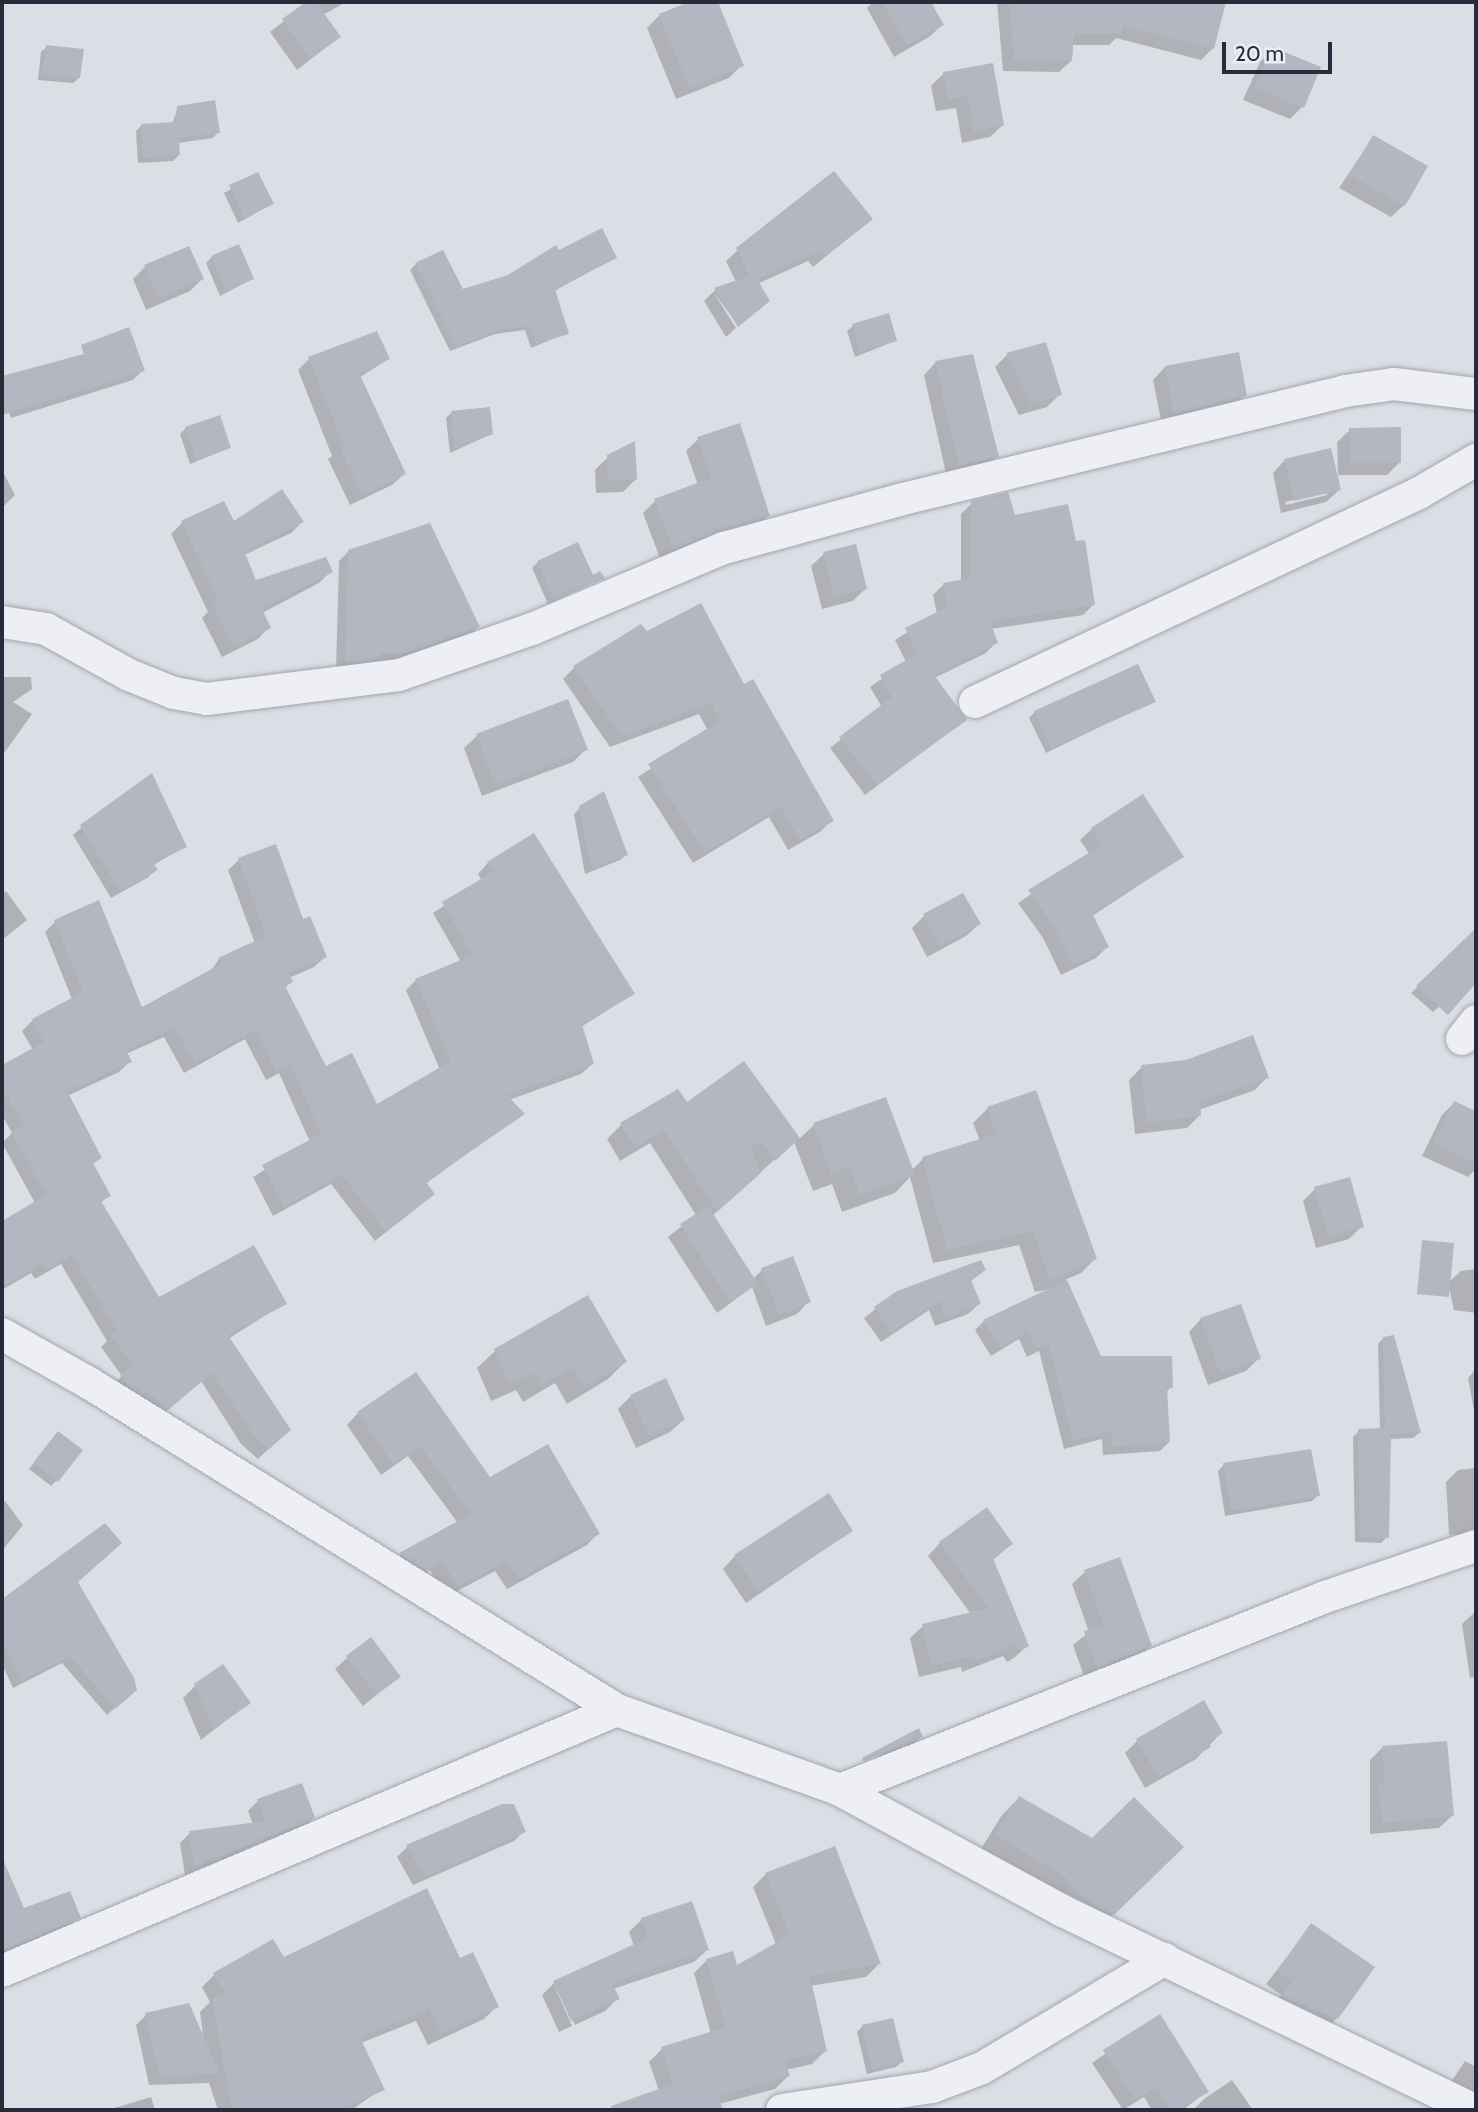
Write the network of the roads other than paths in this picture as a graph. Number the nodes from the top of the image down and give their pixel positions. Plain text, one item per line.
1 (1476, 394) edge
2 (1476, 460) edge
3 (2, 622) edge
4 (975, 702) dead end
5 (2, 1334) edge
6 (1476, 1546) edge
7 (617, 1710) junction
8 (840, 1790) junction
9 (1164, 1959) junction
10 (2, 1971) edge
11 (782, 2110) edge
12 (1475, 2110) edge

1 - 3 street
2 - 4 street
5 - 7 street
6 - 8 street
7 - 8 street
7 - 10 street
8 - 9 street
9 - 11 street
9 - 12 street

